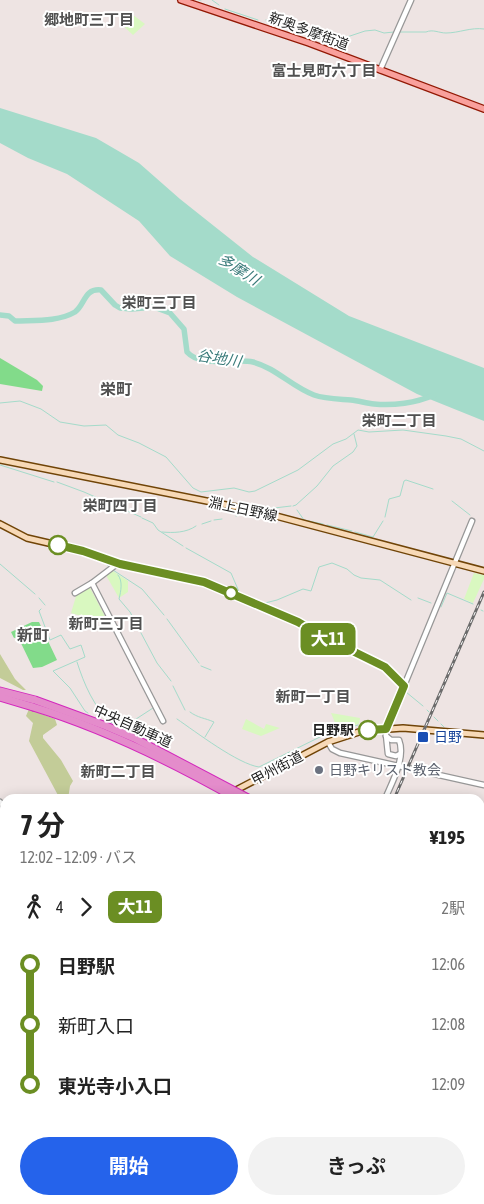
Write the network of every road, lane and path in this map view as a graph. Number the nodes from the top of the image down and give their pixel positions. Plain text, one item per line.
1 (181, 0) edge
2 (411, 0) edge
3 (380, 70) junction
4 (484, 109) edge
5 (0, 460) edge
6 (472, 521) dead end
7 (0, 524) edge
8 (117, 564) junction
9 (455, 564) junction
10 (484, 571) edge
11 (92, 583) junction
12 (75, 593) dead end
13 (404, 686) junction
14 (0, 691) edge
15 (0, 698) edge
16 (34, 704) junction
17 (163, 721) dead end
18 (386, 729) junction
19 (484, 734) edge
20 (386, 736) junction
21 (390, 740) junction
22 (328, 742) junction
23 (386, 745) junction
24 (398, 759) junction
25 (484, 785) edge
26 (228, 794) edge
27 (229, 794) edge
28 (240, 794) edge
29 (387, 794) edge

1 - 3 main road, 新奥多摩街道
2 - 3 street
3 - 4 main road, 新奥多摩街道
5 - 9 main road, 淵上日野線
6 - 9 street
7 - 8 main road
8 - 11 street
8 - 13 main road
9 - 10 main road, 淵上日野線
9 - 13 street
11 - 12 street
11 - 17 street
13 - 18 main road
14 - 16 highway, 中央自動車道
15 - 16 highway, 中央自動車道
16 - 26 highway, 中央自動車道, bridge
16 - 28 highway, 中央自動車道, bridge
18 - 19 main road, 甲州街道
18 - 20 street
18 - 22 main road, 甲州街道
20 - 21 street
20 - 23 street
21 - 23 street
21 - 24 street
22 - 24 street
22 - 27 main road, 甲州街道
23 - 24 street
24 - 25 street
24 - 29 street

